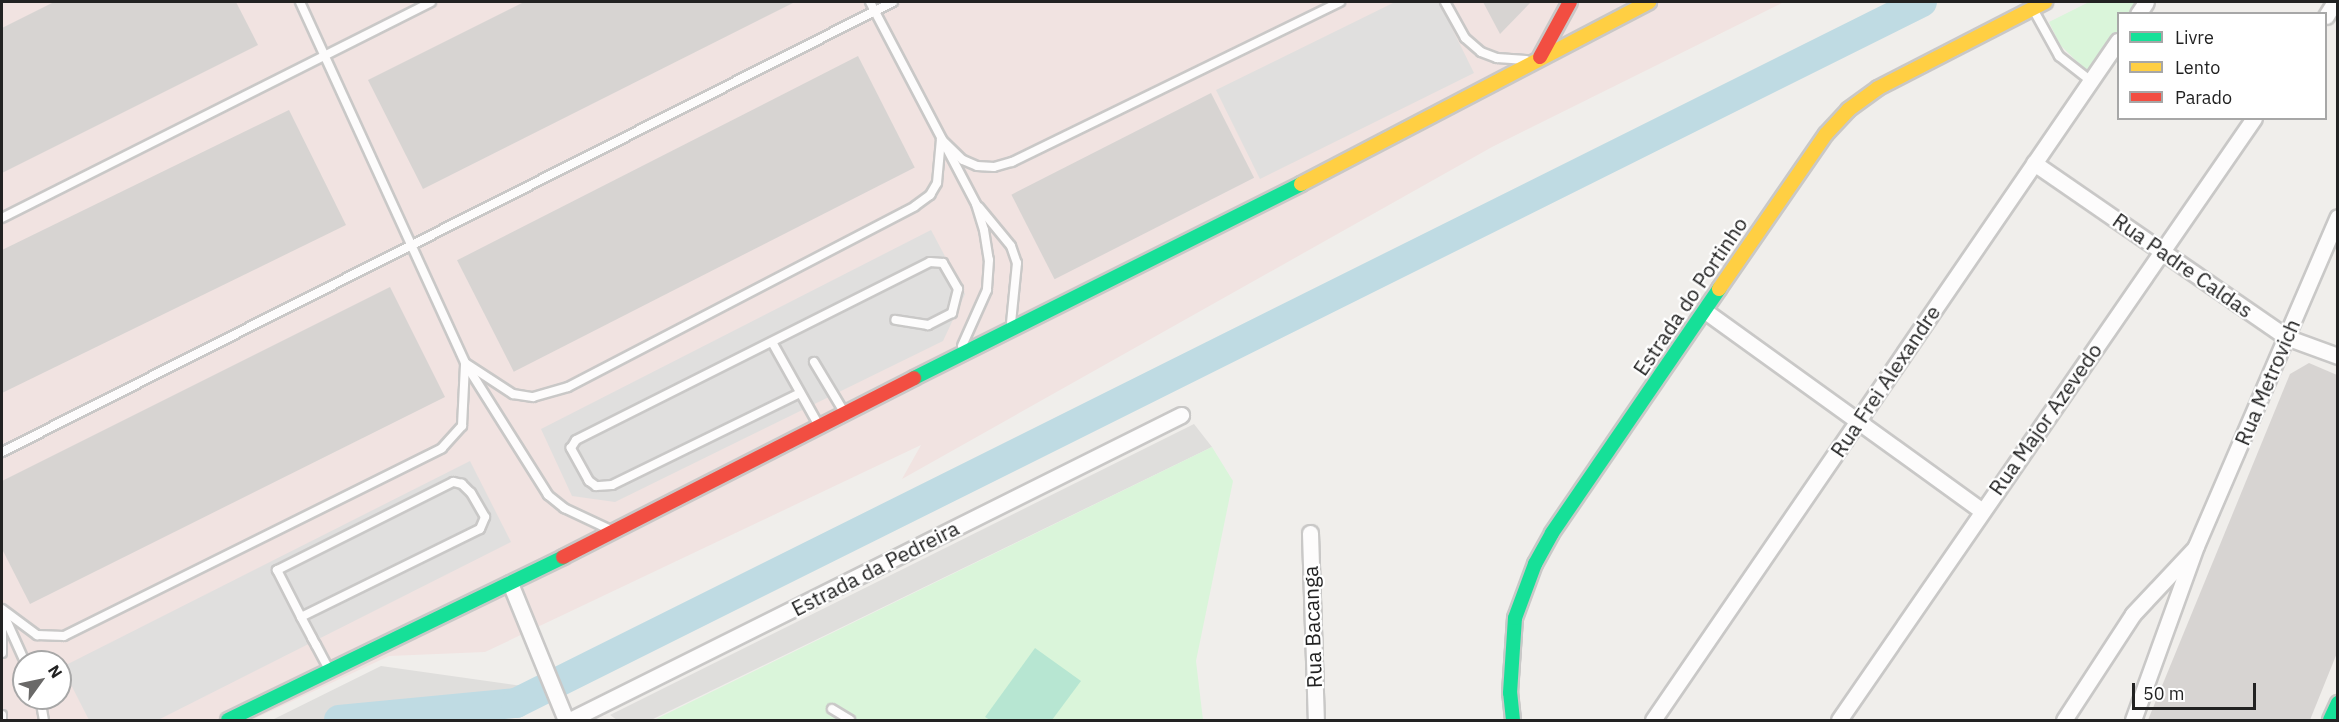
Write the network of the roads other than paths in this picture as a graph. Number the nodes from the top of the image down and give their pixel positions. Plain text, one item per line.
1 (300, 2) edge
2 (431, 2) edge
3 (870, 2) edge
4 (893, 2) edge
5 (1340, 2) edge
6 (1445, 2) edge
7 (1570, 2) edge
8 (1649, 2) edge
9 (2045, 2) edge
10 (2032, 8) junction
11 (874, 10) junction
12 (2117, 42) edge
13 (326, 54) junction
14 (1538, 60) junction
15 (2091, 81) junction
16 (2253, 120) edge
17 (941, 139) junction
18 (2034, 162) junction
19 (976, 204) junction
20 (2337, 217) edge
21 (2, 218) edge
22 (412, 244) junction
23 (2161, 250) junction
24 (1706, 311) junction
25 (895, 320) dead end
26 (1010, 328) junction
27 (2286, 337) junction
28 (772, 342) junction
29 (956, 356) junction
30 (2337, 356) edge
31 (814, 362) dead end
32 (465, 363) junction
33 (800, 393) junction
34 (844, 413) junction
35 (1181, 415) dead end
36 (1856, 423) junction
37 (818, 426) junction
38 (2, 452) edge
39 (1982, 511) junction
40 (615, 532) junction
41 (1310, 533) dead end
42 (2196, 546) junction
43 (510, 583) junction
44 (2, 610) edge
45 (302, 617) junction
46 (2, 623) edge
47 (20, 650) edge
48 (2, 653) edge
49 (330, 671) junction
50 (2337, 703) edge
51 (832, 710) dead end
52 (2, 715) edge
53 (3, 720) edge
54 (228, 720) edge
55 (568, 720) edge
56 (850, 720) edge
57 (1316, 720) edge
58 (1513, 720) edge
59 (1653, 720) edge
60 (1839, 720) edge
61 (2064, 720) edge
62 (2133, 720) edge
63 (2330, 720) edge

1 - 13 lane
2 - 13 lane
3 - 11 lane
4 - 11 lane
5 - 17 lane
6 - 14 lane
7 - 14 street
8 - 14 street
9 - 10 street, Estrada do Portinho
10 - 15 lane
10 - 24 street, Estrada do Portinho
11 - 17 lane
11 - 22 lane
12 - 15 street, Rua Frei Alexandre
13 - 21 lane
13 - 22 lane
14 - 26 street
15 - 18 street, Rua Frei Alexandre
16 - 23 street, Rua Major Azevedo
17 - 19 lane
17 - 32 lane
18 - 23 street, Rua Padre Caldas
18 - 36 street, Rua Frei Alexandre
19 - 26 lane
19 - 29 lane
20 - 27 street, Rua Metrovich
22 - 32 lane
22 - 38 lane
23 - 27 street, Rua Padre Caldas
23 - 39 street, Rua Major Azevedo
24 - 36 street
24 - 58 street, Estrada do Portinho
25 - 28 lane
26 - 29 street
27 - 30 street, Rua Padre Caldas
27 - 42 street, Rua Metrovich
28 - 33 lane
28 - 33 lane
29 - 34 street
31 - 34 lane
32 - 40 lane
32 - 44 lane
33 - 37 lane
34 - 37 street
35 - 55 street, Estrada da Pedreira
36 - 39 street
36 - 59 street, Rua Frei Alexandre
37 - 40 street
39 - 60 street, Rua Major Azevedo
40 - 43 street
41 - 57 street, Rua Bacanga
42 - 61 street, Rua Metrovich
42 - 62 street, Rua Metrovich
43 - 49 street
43 - 55 street
44 - 47 lane
45 - 45 lane
45 - 49 lane
46 - 48 lane
49 - 54 street
50 - 63 street
51 - 56 lane
52 - 53 lane

